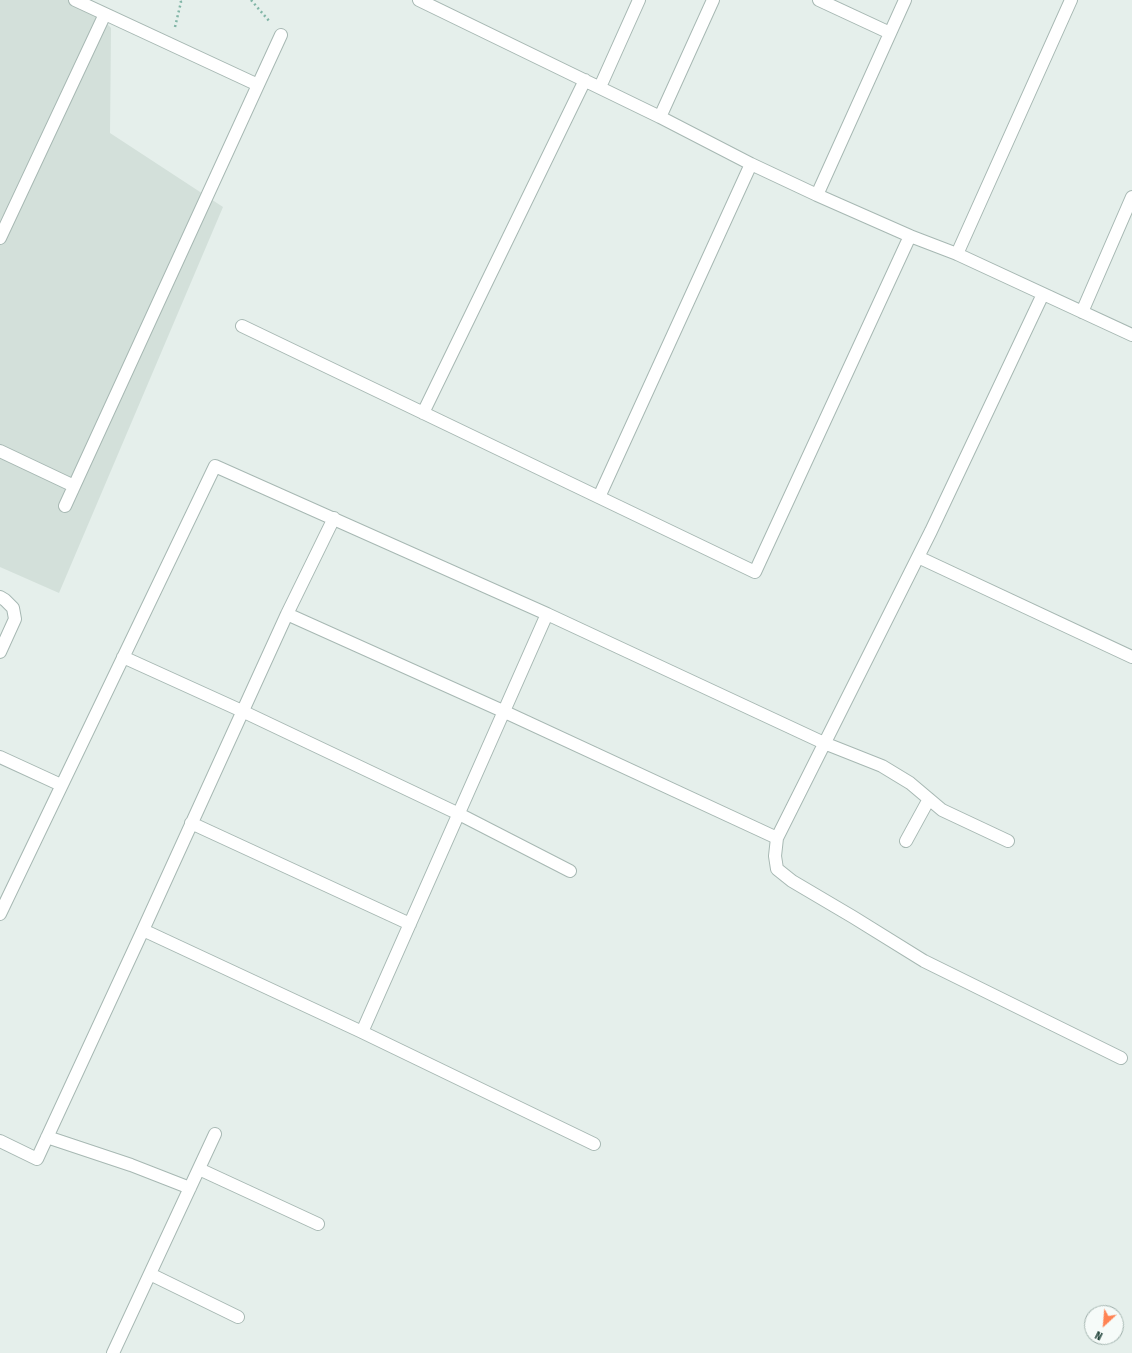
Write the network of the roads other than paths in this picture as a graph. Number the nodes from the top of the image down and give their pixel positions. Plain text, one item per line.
1 (75, 0) edge
2 (419, 0) edge
3 (639, 0) edge
4 (713, 0) edge
5 (819, 0) edge
6 (905, 0) edge
7 (1070, 0) edge
8 (105, 14) junction
9 (890, 33) junction
10 (281, 35) road end
11 (585, 80) junction
12 (258, 85) junction
13 (600, 87) junction
14 (660, 117) junction
15 (751, 164) junction
16 (817, 195) junction
17 (1132, 197) edge
18 (910, 236) junction
19 (0, 238) edge
20 (957, 254) junction
21 (1043, 294) junction
22 (1082, 312) junction
23 (242, 326) dead end
24 (1132, 335) edge
25 (423, 413) junction
26 (0, 451) edge
27 (74, 486) junction
28 (599, 497) junction
29 (65, 506) dead end
30 (334, 518) junction
31 (918, 557) junction
32 (0, 597) edge
33 (287, 614) junction
34 (547, 614) junction
35 (0, 652) edge
36 (123, 657) junction
37 (1132, 657) edge
38 (242, 711) junction
39 (505, 712) junction
40 (824, 743) junction
41 (0, 757) edge
42 (61, 785) junction
43 (929, 799) junction
44 (459, 814) junction
45 (191, 823) junction
46 (777, 838) junction
47 (906, 841) dead end
48 (1008, 841) dead end
49 (570, 871) dead end
50 (0, 914) edge
51 (410, 924) junction
52 (143, 930) junction
53 (362, 1032) junction
54 (1121, 1058) dead end
55 (215, 1134) dead end
56 (47, 1137) junction
57 (0, 1141) edge
58 (594, 1144) dead end
59 (199, 1168) junction
60 (190, 1188) junction
61 (318, 1224) dead end
62 (150, 1274) junction
63 (238, 1317) dead end
64 (113, 1353) edge

1 - 8 street
2 - 11 street
3 - 13 street
4 - 14 street
5 - 9 street
6 - 9 street
7 - 20 street
8 - 12 street
8 - 19 street
9 - 16 street
10 - 12 street
11 - 13 street
11 - 25 street
12 - 27 street
13 - 14 street
14 - 15 street
15 - 16 street
15 - 28 street
16 - 18 street
17 - 22 street
18 - 20 street
18 - 28 street
20 - 21 street
21 - 22 street
21 - 31 street
22 - 24 street
23 - 25 street
25 - 28 street
26 - 27 street
27 - 29 street
30 - 33 street
30 - 34 street
30 - 36 street
31 - 37 street
31 - 40 street
32 - 35 street
33 - 38 street
33 - 39 street
34 - 39 street
34 - 40 street
36 - 38 street
36 - 42 street
38 - 44 street
38 - 45 street
39 - 44 street
39 - 46 street
40 - 43 street
40 - 46 street
41 - 42 street
42 - 50 street
43 - 47 street
43 - 48 street
44 - 49 street
44 - 51 street
45 - 51 street
45 - 52 street
46 - 54 street
51 - 53 street
52 - 53 street
52 - 56 street
53 - 58 street
55 - 59 street
56 - 57 street
56 - 60 street
59 - 60 street
59 - 61 street
60 - 62 street
62 - 63 street
62 - 64 street

